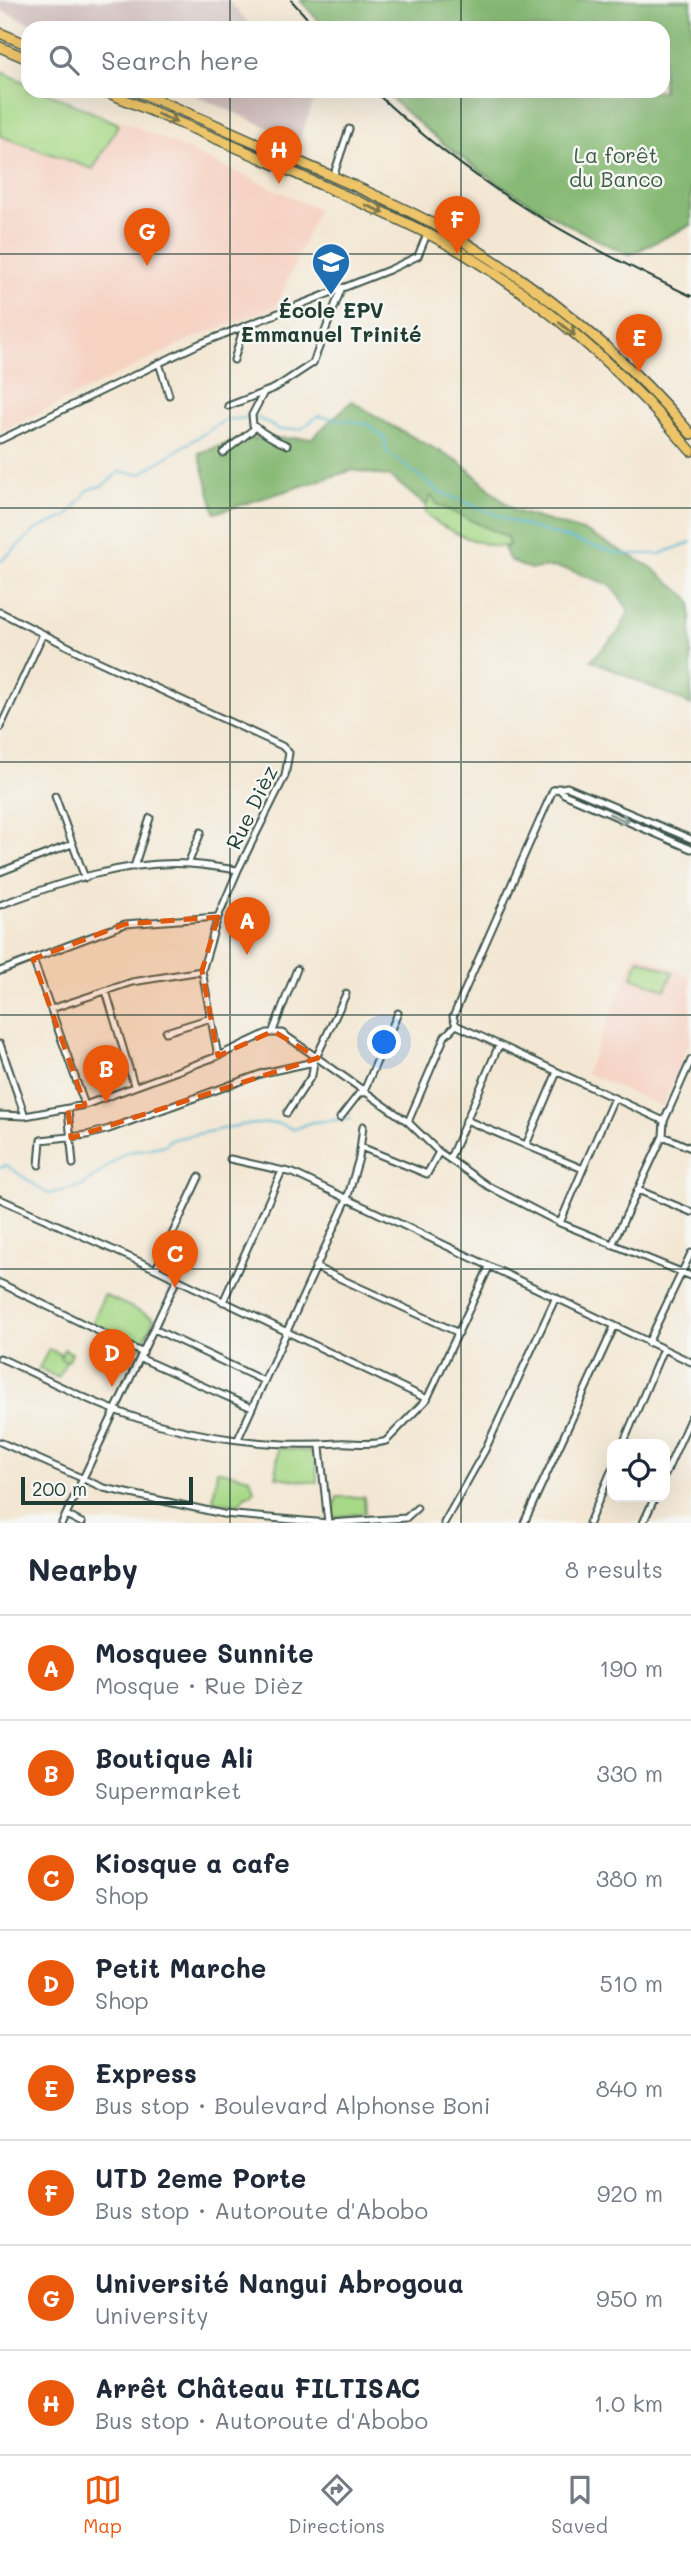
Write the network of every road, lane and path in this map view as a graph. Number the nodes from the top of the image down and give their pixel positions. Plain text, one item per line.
1 (0, 33) edge
2 (21, 42) edge
3 (0, 47) edge
4 (21, 56) edge
5 (120, 98) edge
6 (152, 98) edge
7 (349, 129) dead end
8 (333, 177) junction
9 (427, 234) junction
10 (342, 288) junction
11 (244, 326) junction
12 (234, 360) dead end
13 (159, 363) junction
14 (263, 394) junction
15 (169, 395) dead end
16 (228, 406) dead end
17 (687, 422) edge
18 (254, 427) junction
19 (691, 433) edge
20 (0, 440) edge
21 (286, 445) dead end
22 (691, 451) edge
23 (223, 453) dead end
24 (0, 612) edge
25 (43, 634) junction
26 (0, 729) edge
27 (558, 788) junction
28 (55, 796) dead end
29 (150, 818) dead end
30 (201, 831) dead end
31 (691, 839) edge
32 (72, 844) junction
33 (691, 849) edge
34 (188, 864) junction
35 (134, 867) junction
36 (238, 870) junction
37 (0, 872) edge
38 (85, 878) junction
39 (0, 905) edge
40 (218, 917) junction
41 (33, 960) junction
42 (297, 970) dead end
43 (0, 971) edge
44 (202, 971) junction
45 (106, 991) junction
46 (346, 994) dead end
47 (51, 1009) junction
48 (398, 1013) dead end
49 (211, 1018) junction
50 (456, 1025) junction
51 (272, 1031) junction
52 (166, 1032) dead end
53 (0, 1044) edge
54 (499, 1045) junction
55 (218, 1056) junction
56 (316, 1060) junction
57 (691, 1060) edge
58 (557, 1072) junction
59 (682, 1082) junction
60 (134, 1086) junction
61 (691, 1086) edge
62 (362, 1092) junction
63 (614, 1098) junction
64 (85, 1105) junction
65 (68, 1109) junction
66 (287, 1113) dead end
67 (0, 1115) edge
68 (25, 1116) junction
69 (340, 1118) dead end
70 (466, 1120) junction
71 (664, 1121) junction
72 (408, 1122) junction
73 (363, 1126) dead end
74 (663, 1136) junction
75 (71, 1138) junction
76 (526, 1145) junction
77 (360, 1147) junction
78 (691, 1148) edge
79 (439, 1152) junction
80 (450, 1158) junction
81 (230, 1159) dead end
82 (73, 1164) dead end
83 (39, 1165) dead end
84 (583, 1169) junction
85 (282, 1171) junction
86 (199, 1177) dead end
87 (638, 1190) junction
88 (0, 1199) edge
89 (347, 1199) junction
90 (691, 1212) edge
91 (560, 1223) junction
92 (612, 1245) junction
93 (691, 1253) edge
94 (489, 1267) junction
95 (315, 1268) junction
96 (156, 1269) junction
97 (682, 1272) junction
98 (691, 1276) edge
99 (177, 1279) junction
100 (0, 1283) edge
101 (556, 1297) junction
102 (223, 1302) junction
103 (614, 1328) junction
104 (154, 1329) junction
105 (287, 1331) junction
106 (459, 1333) junction
107 (648, 1343) junction
108 (663, 1349) junction
109 (141, 1356) junction
110 (0, 1358) edge
111 (691, 1362) edge
112 (264, 1381) junction
113 (427, 1399) junction
114 (252, 1408) junction
115 (116, 1410) junction
116 (691, 1416) edge
117 (238, 1439) junction
118 (625, 1439) edge
119 (0, 1441) edge
120 (320, 1447) junction
121 (670, 1464) edge
122 (82, 1481) junction
123 (607, 1481) edge
124 (653, 1502) edge
125 (417, 1508) dead end
126 (66, 1516) junction
127 (257, 1520) edge
128 (62, 1523) edge
129 (82, 1523) edge
130 (328, 1523) edge
131 (444, 1523) edge
132 (524, 1523) edge
133 (589, 1523) edge
134 (643, 1523) edge

1 - 2 main road
3 - 4 main road
5 -> 9 main road
6 - 8 main road
7 - 8 street
8 - 17 main road
9 - 10 street
9 -> 22 main road
10 - 11 street
10 - 14 street
11 - 12 street
11 - 13 street
13 - 15 street
13 - 20 street
14 - 16 street
14 - 18 street
17 - 19 main road
18 - 21 street
18 - 23 street
24 - 25 street
25 - 26 street
25 - 36 street, Rue Dièz
27 - 31 street
27 -> 33 street
27 - 50 street
28 - 32 street
29 - 35 street
30 - 34 street
32 - 37 street
32 - 38 street
34 - 35 street
34 - 36 street
35 - 38 street
36 - 40 street, Rue Dièz
38 - 39 street
40 - 41 street
40 - 44 street, Rue Dièz
41 - 43 street
41 - 47 street
42 - 51 street
44 - 45 street
44 - 49 street, Rue Dièz
45 - 47 street
45 - 60 street
46 - 56 street
47 - 64 street
48 - 62 street
49 - 52 street
49 - 55 street, Rue Dièz
50 - 54 street
50 - 72 street
51 - 55 street
51 - 56 street
53 - 68 street
54 - 58 street
54 - 70 street
55 - 60 street
56 - 62 street
56 - 66 street
56 - 75 street
57 - 59 street
58 - 63 street
58 - 76 street
59 - 61 street
59 - 71 street
60 - 64 street
62 - 69 street
62 - 72 street
63 - 71 street
63 - 84 street
64 - 65 street
65 - 68 street
65 - 75 street
67 - 68 street
70 - 76 street
70 - 80 street
71 - 74 street
72 - 79 street
73 - 77 street
74 - 78 street
74 - 87 street
75 - 82 street
75 - 83 street
76 - 84 street
77 - 79 street
77 - 89 street
79 - 80 street
80 - 91 street
81 - 85 street
84 - 91 street
85 - 89 street
85 - 102 street
86 - 96 street
87 - 90 street
87 - 92 street
88 - 96 street
89 - 94 street
89 - 95 street
91 - 92 street
92 - 97 street
93 - 97 street
94 - 101 street
94 - 106 street
95 - 105 street
95 - 106 street
96 - 99 street
97 - 98 street
97 - 107 street
99 - 102 street
99 - 104 street
100 - 109 street
101 - 103 street
101 - 131 street
102 - 105 street
103 - 107 street
103 - 132 street
104 - 109 street
104 - 112 street
105 - 112 street
105 - 113 street
106 - 113 street
107 - 108 street
108 - 111 street
108 - 118 street
109 - 114 street
109 - 115 street
110 - 115 street
112 - 114 street
113 - 120 street
114 - 117 street
115 - 117 street
115 - 122 street
116 - 121 street
117 - 120 street
119 - 122 street
120 - 130 street
122 - 126 street
122 - 127 street
123 - 133 street
124 - 134 street
125 - 130 street
126 - 128 street
126 - 129 street
127 - 130 street

